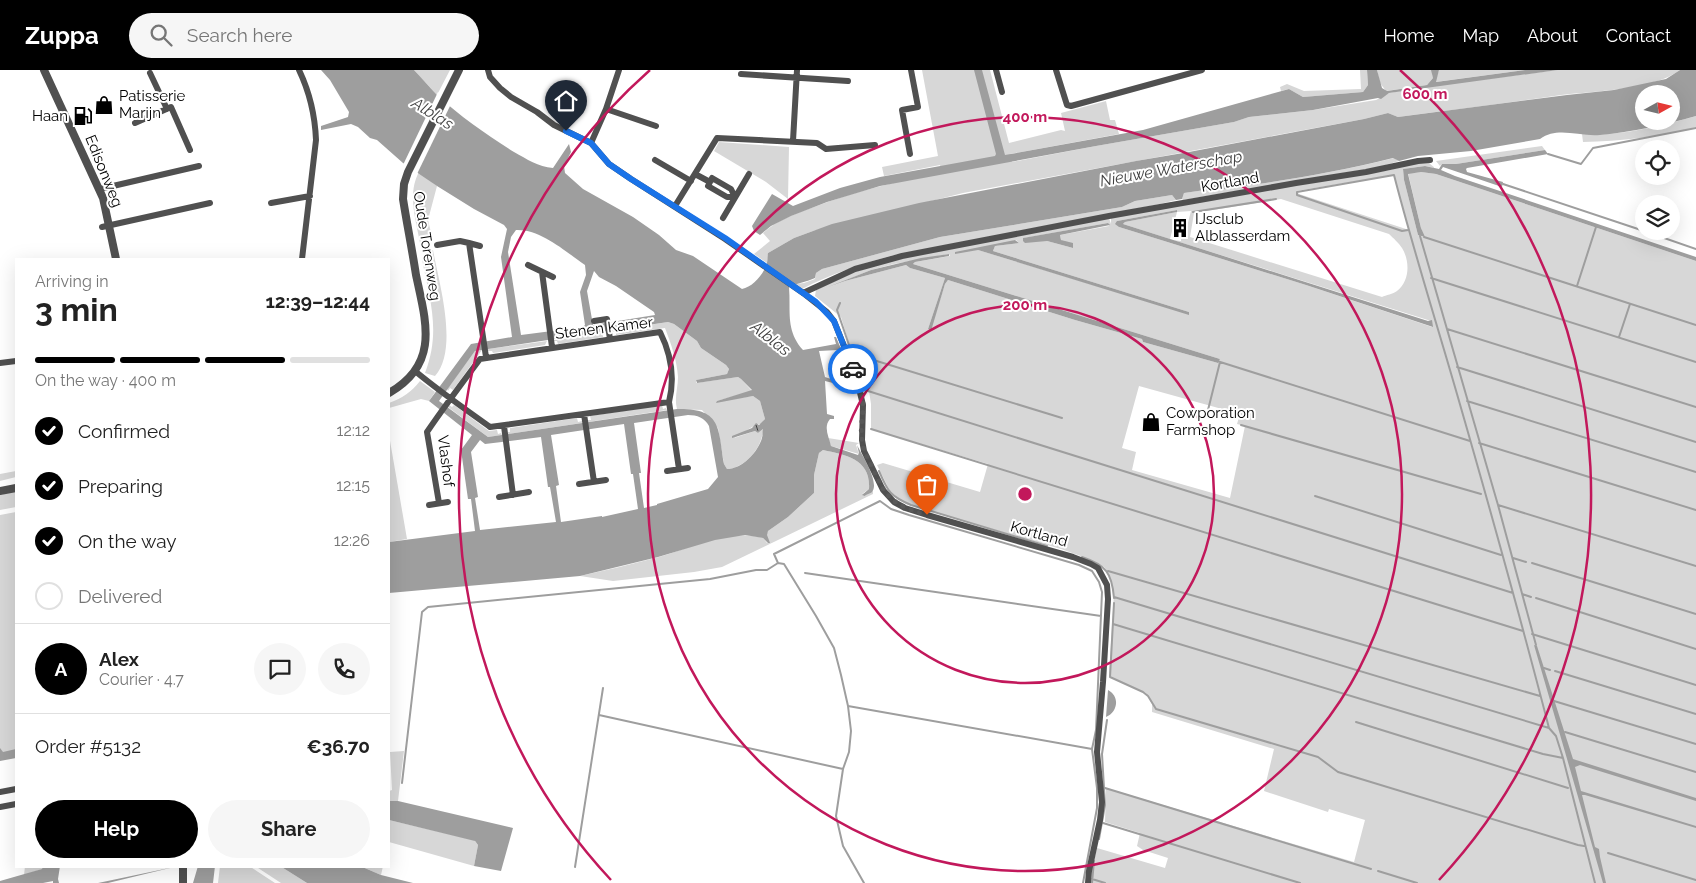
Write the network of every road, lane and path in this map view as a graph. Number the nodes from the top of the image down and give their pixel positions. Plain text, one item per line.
1 (44, 70) edge
2 (300, 70) edge
3 (459, 70) edge
4 (488, 70) edge
5 (619, 70) edge
6 (911, 70) edge
7 (996, 70) edge
8 (1056, 70) edge
9 (1202, 70) edge
10 (150, 73) dead end
11 (796, 73) edge
12 (741, 74) dead end
13 (848, 81) dead end
14 (1002, 92) dead end
15 (167, 108) junction
16 (606, 109) junction
17 (135, 122) dead end
18 (656, 126) dead end
19 (793, 141) junction
20 (591, 143) junction
21 (875, 145) dead end
22 (190, 150) dead end
23 (910, 154) dead end
24 (655, 160) dead end
25 (1430, 160) dead end
26 (199, 166) dead end
27 (695, 174) junction
28 (749, 174) dead end
29 (691, 181) junction
30 (100, 189) junction
31 (305, 197) junction
32 (735, 197) junction
33 (210, 203) dead end
34 (271, 203) dead end
35 (676, 206) junction
36 (723, 218) dead end
37 (110, 225) junction
38 (102, 227) dead end
39 (469, 243) junction
40 (437, 245) dead end
41 (480, 246) dead end
42 (116, 258) edge
43 (302, 258) edge
44 (528, 265) dead end
45 (542, 272) junction
46 (553, 277) dead end
47 (803, 292) junction
48 (594, 321) dead end
49 (610, 337) junction
50 (552, 344) junction
51 (486, 354) junction
52 (15, 361) edge
53 (0, 364) edge
54 (415, 371) junction
55 (390, 393) edge
56 (448, 399) junction
57 (669, 402) junction
58 (584, 417) junction
59 (504, 429) junction
60 (688, 468) dead end
61 (679, 469) junction
62 (668, 471) dead end
63 (606, 480) dead end
64 (594, 482) junction
65 (579, 484) dead end
66 (15, 488) edge
67 (0, 491) edge
68 (529, 492) dead end
69 (513, 495) junction
70 (499, 497) dead end
71 (448, 502) dead end
72 (439, 504) junction
73 (429, 505) dead end
74 (15, 789) edge
75 (0, 792) edge
76 (15, 804) edge
77 (0, 807) edge
78 (183, 868) edge
79 (183, 883) edge
80 (1088, 883) edge

1 - 30 street, Edisonweg
2 - 31 street
3 - 54 street, Oude Torenweg
4 - 20 street
5 - 16 street
6 - 23 street
7 - 14 street
8 - 9 street
10 - 15 street
11 - 12 street
11 - 13 street
11 - 19 street
15 - 17 street
15 - 22 street
16 - 18 street
16 - 20 street
19 - 21 street
19 - 27 street
20 - 35 street
24 - 29 street
25 - 47 street, Kortland
26 - 30 street
27 - 29 street
27 - 32 street
28 - 32 street
29 - 35 street
30 - 37 street, Edisonweg
31 - 34 street
31 - 43 street
32 - 36 street
33 - 37 street
35 - 47 street, Kortland
37 - 38 street
37 - 42 street, Edisonweg
39 - 40 street
39 - 41 street
39 - 51 street
44 - 45 street
45 - 46 street
45 - 50 street
47 - 80 street, Kortland
48 - 49 street
49 - 50 street, Stenen Kamer
49 - 57 street, Stenen Kamer
50 - 51 street, Stenen Kamer
51 - 56 street
52 - 53 street
54 - 55 street, Oude Torenweg
54 - 56 street
56 - 59 street
56 - 72 street, Vlashof
57 - 58 street
57 - 61 street
58 - 59 street
58 - 64 street
59 - 69 street
60 - 61 street
61 - 62 street
63 - 64 street
64 - 65 street
66 - 67 street
68 - 69 street
69 - 70 street
71 - 72 street, Vlashof
72 - 73 street, Vlashof
74 - 75 street
76 - 77 street
78 - 79 street

